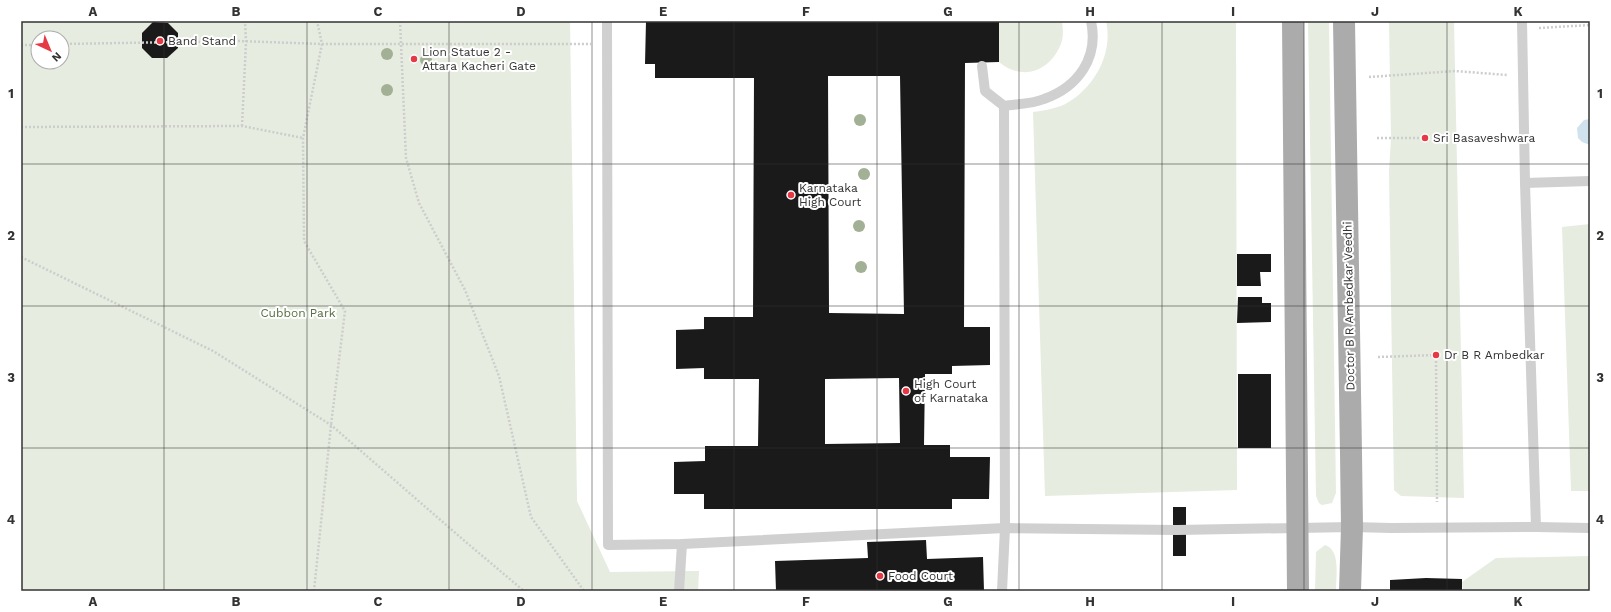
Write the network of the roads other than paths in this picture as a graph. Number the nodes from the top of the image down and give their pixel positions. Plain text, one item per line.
1 (607, 21) edge
2 (1091, 21) edge
3 (1293, 21) edge
4 (1344, 21) edge
5 (1522, 25) edge
6 (982, 66) dead end
7 (1004, 106) junction
8 (1590, 181) edge
9 (1525, 183) junction
10 (1352, 527) junction
11 (1536, 527) junction
12 (1005, 528) junction
13 (1590, 528) edge
14 (1298, 529) junction
15 (682, 544) junction
16 (679, 591) edge
17 (1002, 591) edge
18 (1298, 591) edge
19 (1350, 591) edge

1 - 15 lane
2 - 7 lane
3 - 14 main road
4 - 10 main road, Doctor B R Ambedkar Veedhi
5 - 9 lane
6 - 7 lane
7 - 12 lane
8 - 9 lane
9 - 11 lane
10 - 11 lane
10 - 14 lane
10 - 19 main road, Doctor B R Ambedkar Veedhi
11 - 13 lane
12 - 14 lane
12 - 15 lane
12 - 17 lane
14 - 18 main road
15 - 16 lane

